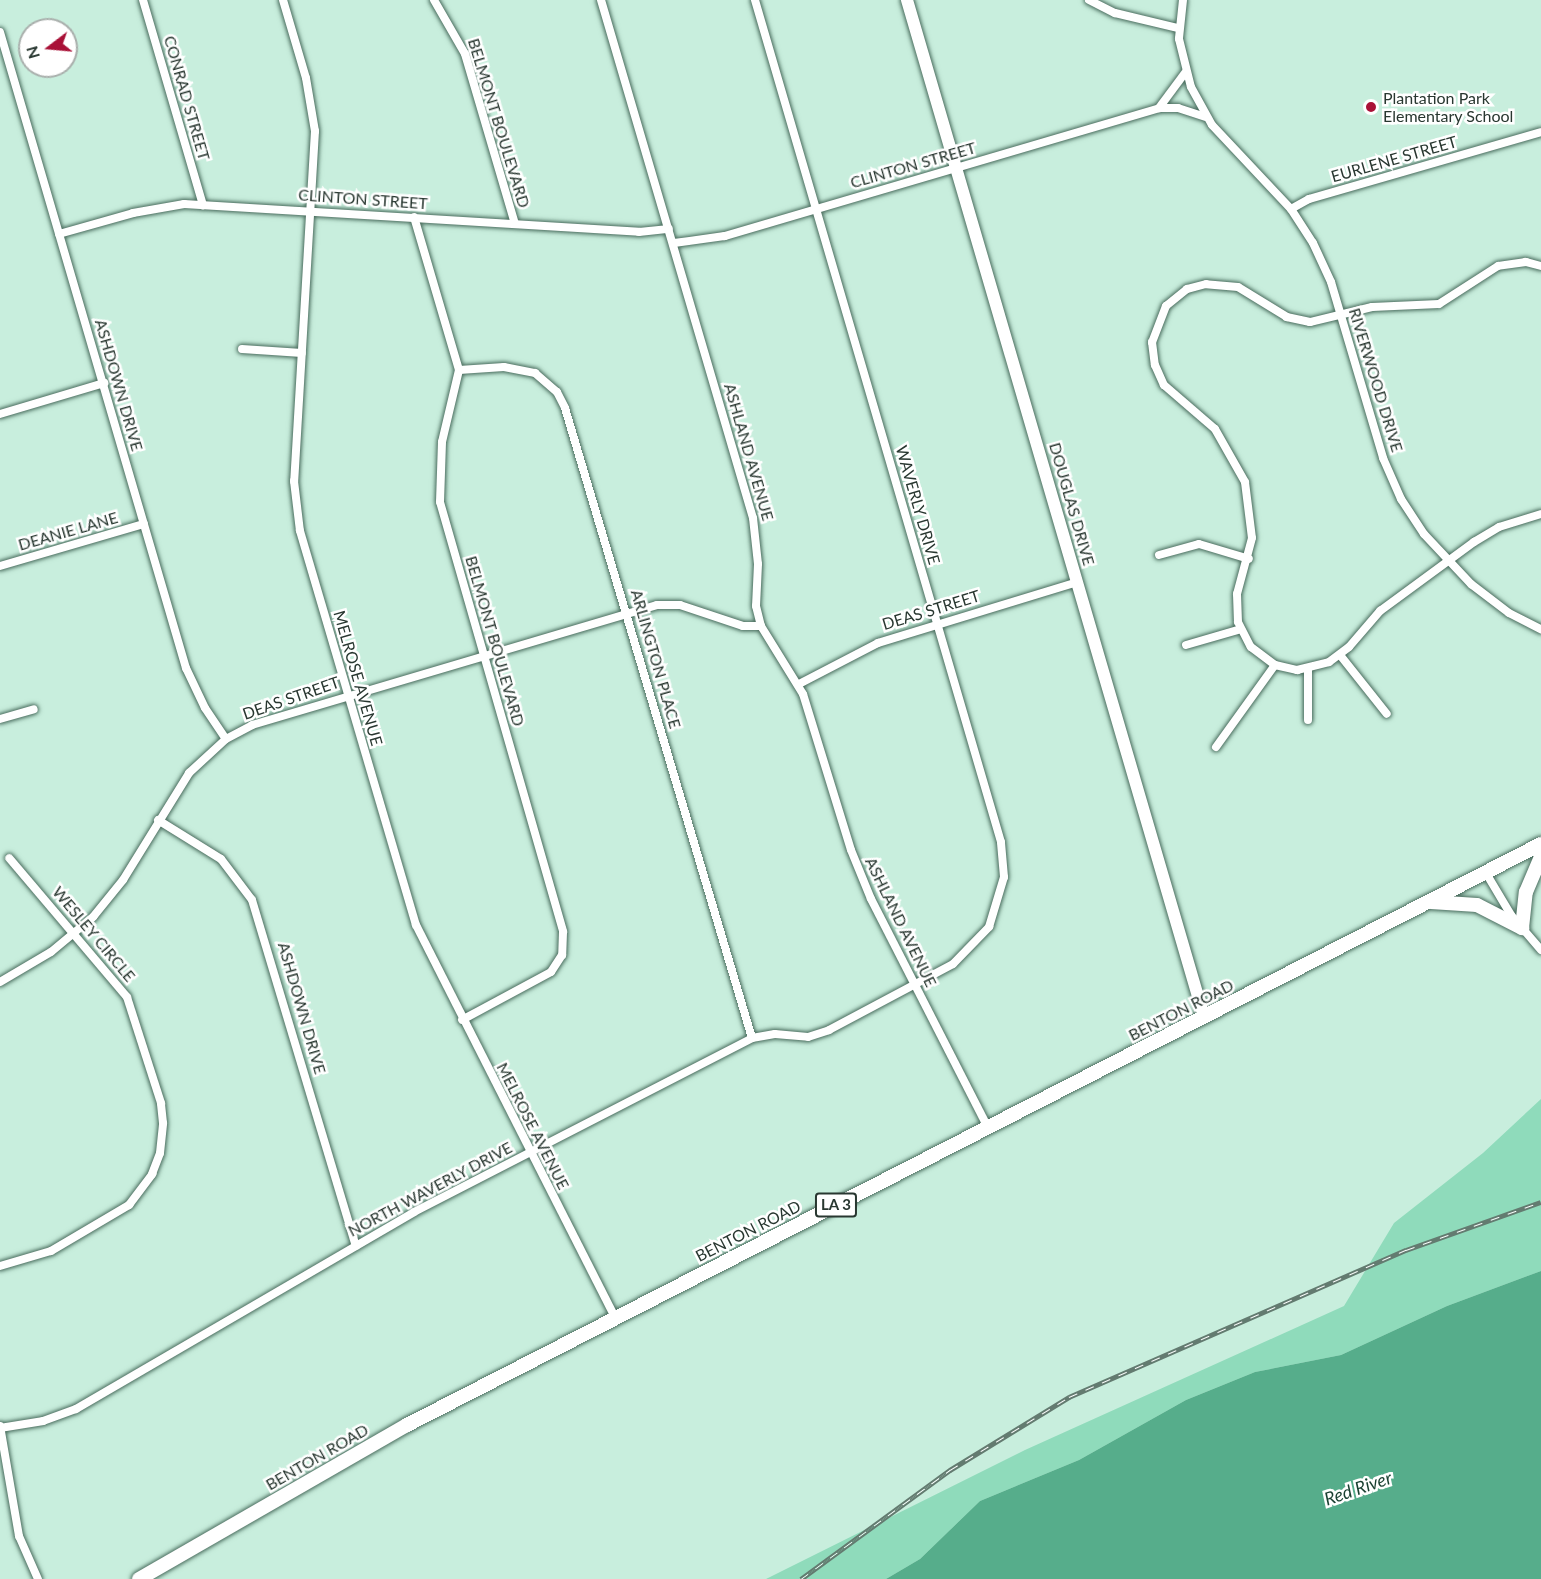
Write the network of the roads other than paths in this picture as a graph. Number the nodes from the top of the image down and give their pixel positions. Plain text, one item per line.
1 (143, 0) edge
2 (284, 0) edge
3 (434, 0) edge
4 (601, 0) edge
5 (755, 0) edge
6 (907, 0) edge
7 (1089, 0) edge
8 (1183, 0) edge
9 (1178, 28) junction
10 (0, 32) edge
11 (1185, 73) junction
12 (1159, 108) junction
13 (1207, 117) junction
14 (1541, 132) edge
15 (956, 168) junction
16 (203, 205) junction
17 (816, 209) junction
18 (1291, 209) junction
19 (312, 211) junction
20 (414, 217) junction
21 (515, 224) junction
22 (669, 229) junction
23 (59, 234) junction
24 (674, 243) junction
25 (1541, 266) edge
26 (1341, 315) junction
27 (242, 349) dead end
28 (302, 353) junction
29 (459, 370) junction
30 (104, 383) junction
31 (0, 414) edge
32 (1541, 514) edge
33 (144, 524) junction
34 (1159, 555) dead end
35 (1249, 559) junction
36 (1447, 561) junction
37 (0, 566) edge
38 (1078, 582) junction
39 (627, 614) junction
40 (937, 623) junction
41 (761, 626) junction
42 (1241, 629) junction
43 (1541, 629) edge
44 (1186, 645) dead end
45 (484, 655) junction
46 (1340, 655) junction
47 (1275, 665) junction
48 (1308, 669) junction
49 (799, 684) junction
50 (347, 695) junction
51 (34, 709) dead end
52 (1387, 714) dead end
53 (0, 719) edge
54 (1308, 720) dead end
55 (226, 739) junction
56 (1216, 747) dead end
57 (158, 820) junction
58 (1541, 844) edge
59 (1541, 857) edge
60 (9, 858) dead end
61 (1486, 873) junction
62 (1428, 902) junction
63 (1522, 928) junction
64 (75, 933) junction
65 (1541, 950) edge
66 (0, 982) edge
67 (914, 984) junction
68 (1204, 1017) junction
69 (462, 1020) junction
70 (752, 1038) junction
71 (988, 1128) junction
72 (530, 1152) junction
73 (356, 1246) junction
74 (0, 1266) edge
75 (615, 1318) junction
76 (0, 1427) edge
77 (38, 1579) edge
78 (139, 1579) edge

1 - 16 street, CONRAD STREET
2 - 19 street, MELROSE AVENUE
3 - 21 street, BELMONT BOULEVARD
4 - 22 street, ASHLAND AVENUE
5 - 17 street, WAVERLY DRIVE
6 - 15 street, DOUGLAS DRIVE
7 - 9 street
8 - 9 street
9 - 11 street
10 - 23 street, ASHDOWN DRIVE
11 - 12 street
11 - 13 street
12 - 13 street, CLINTON STREET
12 - 15 street, CLINTON STREET
13 - 18 street, RIVERWOOD DRIVE
14 - 18 street, EURLENE STREET
15 - 17 street, CLINTON STREET
15 - 38 street, DOUGLAS DRIVE
16 - 19 street, CLINTON STREET
16 - 23 street, CLINTON STREET
17 - 24 street, CLINTON STREET
17 - 40 street, WAVERLY DRIVE
18 - 26 street, RIVERWOOD DRIVE
19 - 20 street, CLINTON STREET
19 - 28 street, MELROSE AVENUE
20 - 21 street, CLINTON STREET
20 - 29 street, BELMONT BOULEVARD
21 - 22 street, CLINTON STREET
22 - 24 street, ASHLAND AVENUE
23 - 30 street, ASHDOWN DRIVE
24 - 41 street, ASHLAND AVENUE
25 - 26 street
26 - 35 street
26 - 36 street, RIVERWOOD DRIVE
27 - 28 street
28 - 50 street, MELROSE AVENUE
29 - 39 street, ARLINGTON PLACE
29 - 45 street, BELMONT BOULEVARD
30 - 31 street
30 - 33 street, ASHDOWN DRIVE
32 - 36 street
33 - 37 street, DEANIE LANE
33 - 55 street, ASHDOWN DRIVE
34 - 35 street
35 - 42 street
36 - 43 street, RIVERWOOD DRIVE
36 - 46 street
38 - 40 street, DEAS STREET
38 - 68 street, DOUGLAS DRIVE
39 - 41 street, DEAS STREET
39 - 45 street, DEAS STREET
39 - 70 street, ARLINGTON PLACE
40 - 49 street, DEAS STREET
40 - 67 street, WAVERLY DRIVE
41 - 49 street, ASHLAND AVENUE
42 - 44 street
42 - 47 street
45 - 50 street, DEAS STREET
45 - 69 street, BELMONT BOULEVARD
46 - 48 street
46 - 52 street
47 - 48 street
47 - 56 street
48 - 54 street
49 - 67 street, ASHLAND AVENUE
50 - 55 street, DEAS STREET
50 - 69 street, MELROSE AVENUE
51 - 53 street
55 - 57 street, DEAS STREET
57 - 64 street, DEAS STREET
57 - 73 street, ASHDOWN DRIVE
58 - 61 main road, BENTON ROAD / LA 3
59 - 63 main road
60 - 64 street, WESLEY CIRCLE
61 - 62 main road, BENTON ROAD / LA 3
61 - 63 street
62 - 63 main road
62 - 68 main road, BENTON ROAD / LA 3
63 - 65 street
64 - 66 street, DEAS STREET
64 - 74 street, WESLEY CIRCLE
67 - 70 street, NORTH WAVERLY DRIVE
67 - 71 street, ASHLAND AVENUE
68 - 71 main road, BENTON ROAD / LA 3
69 - 72 street, MELROSE AVENUE
70 - 72 street, NORTH WAVERLY DRIVE
71 - 75 main road, BENTON ROAD / LA 3
72 - 73 street, NORTH WAVERLY DRIVE
72 - 75 street, MELROSE AVENUE
73 - 76 street, NORTH WAVERLY DRIVE
75 - 78 main road, BENTON ROAD / LA 3
76 - 77 street

